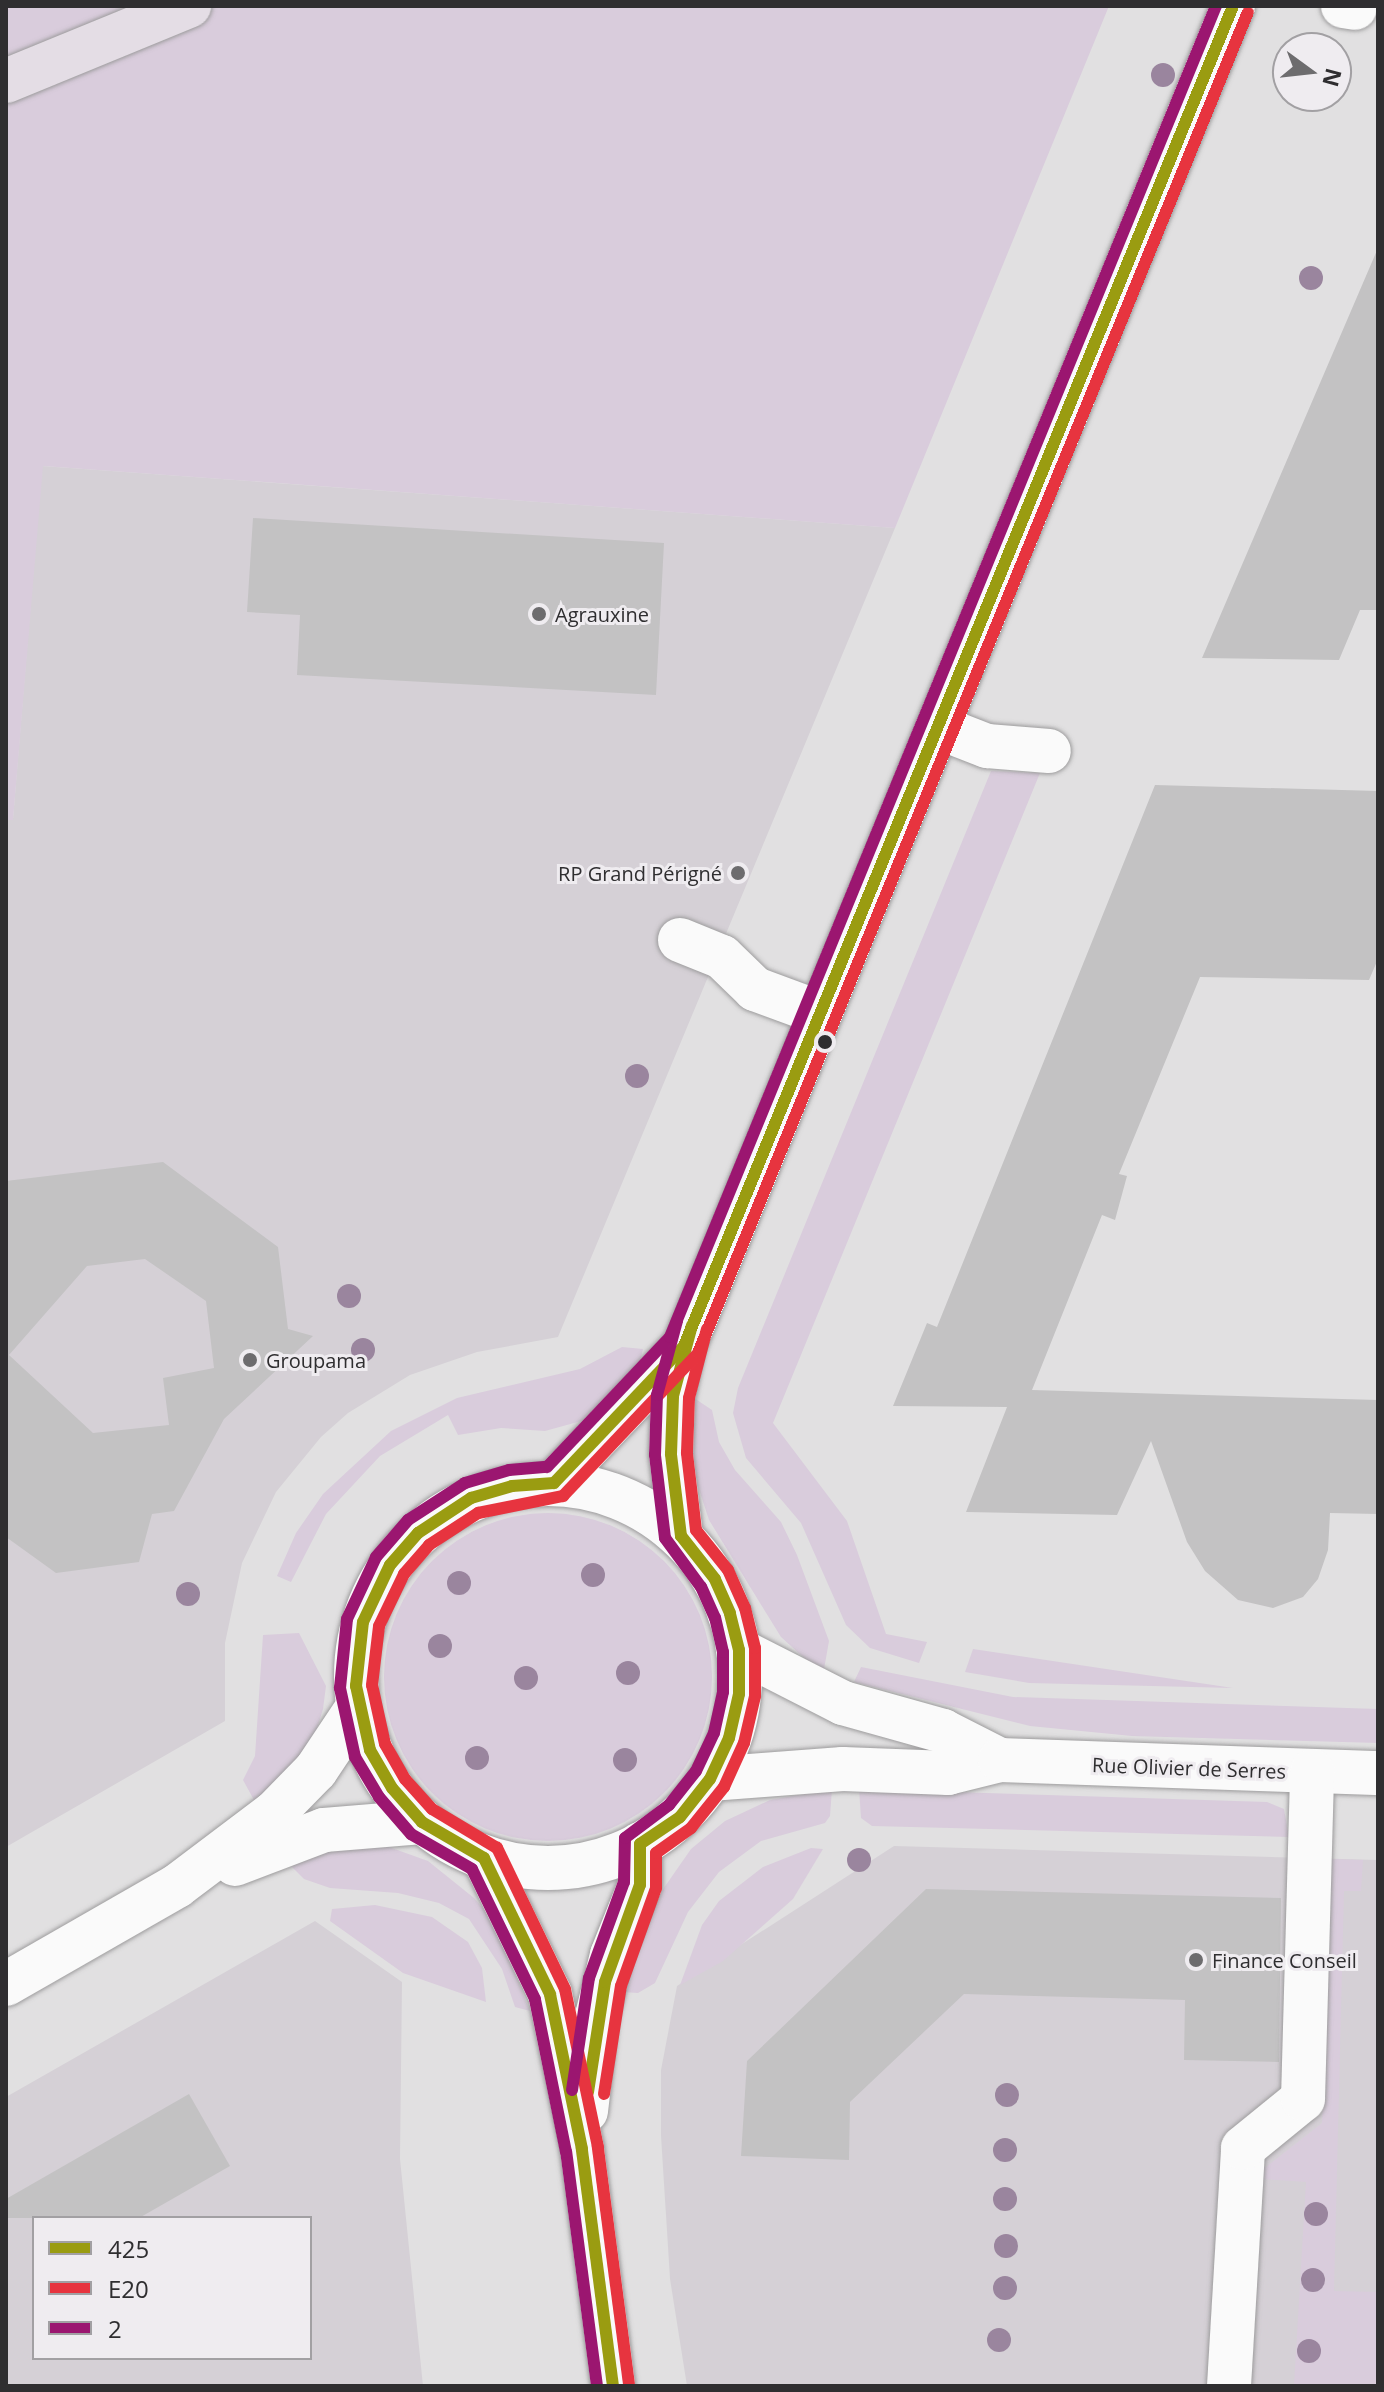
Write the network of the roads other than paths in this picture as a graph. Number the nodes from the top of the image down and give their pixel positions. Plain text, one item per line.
1 (189, 6) edge
2 (1233, 6) edge
3 (6, 81) edge
4 (938, 727) junction
5 (1049, 751) dead end
6 (680, 940) dead end
7 (820, 1013) junction
8 (684, 1346) junction
9 (554, 1483) junction
10 (681, 1536) junction
11 (739, 1650) junction
12 (358, 1707) junction
13 (1000, 1760) junction
14 (1312, 1771) junction
15 (1378, 1773) edge
16 (710, 1779) junction
17 (422, 1822) junction
18 (640, 1844) junction
19 (484, 1858) junction
20 (177, 1886) junction
21 (6, 1984) edge
22 (582, 2149) junction
23 (613, 2386) edge
24 (1229, 2386) edge

1 - 3 highway
2 - 4 street
4 - 5 street
4 - 7 street
6 - 7 street
7 - 8 street
8 - 9 street
8 - 10 street
9 - 10 street
9 - 12 street
10 - 11 street
11 - 13 street, Rue Olivier de Serres
11 - 16 street
12 - 17 street
12 - 20 street
13 - 14 street, Rue Olivier de Serres
13 - 16 street, Rue Olivier de Serres
14 - 15 street, Rue Olivier de Serres
14 - 24 street
16 - 18 street
17 - 19 street
17 - 20 street
18 - 19 street
18 - 22 street
19 - 22 street
20 - 21 street
22 - 23 street

